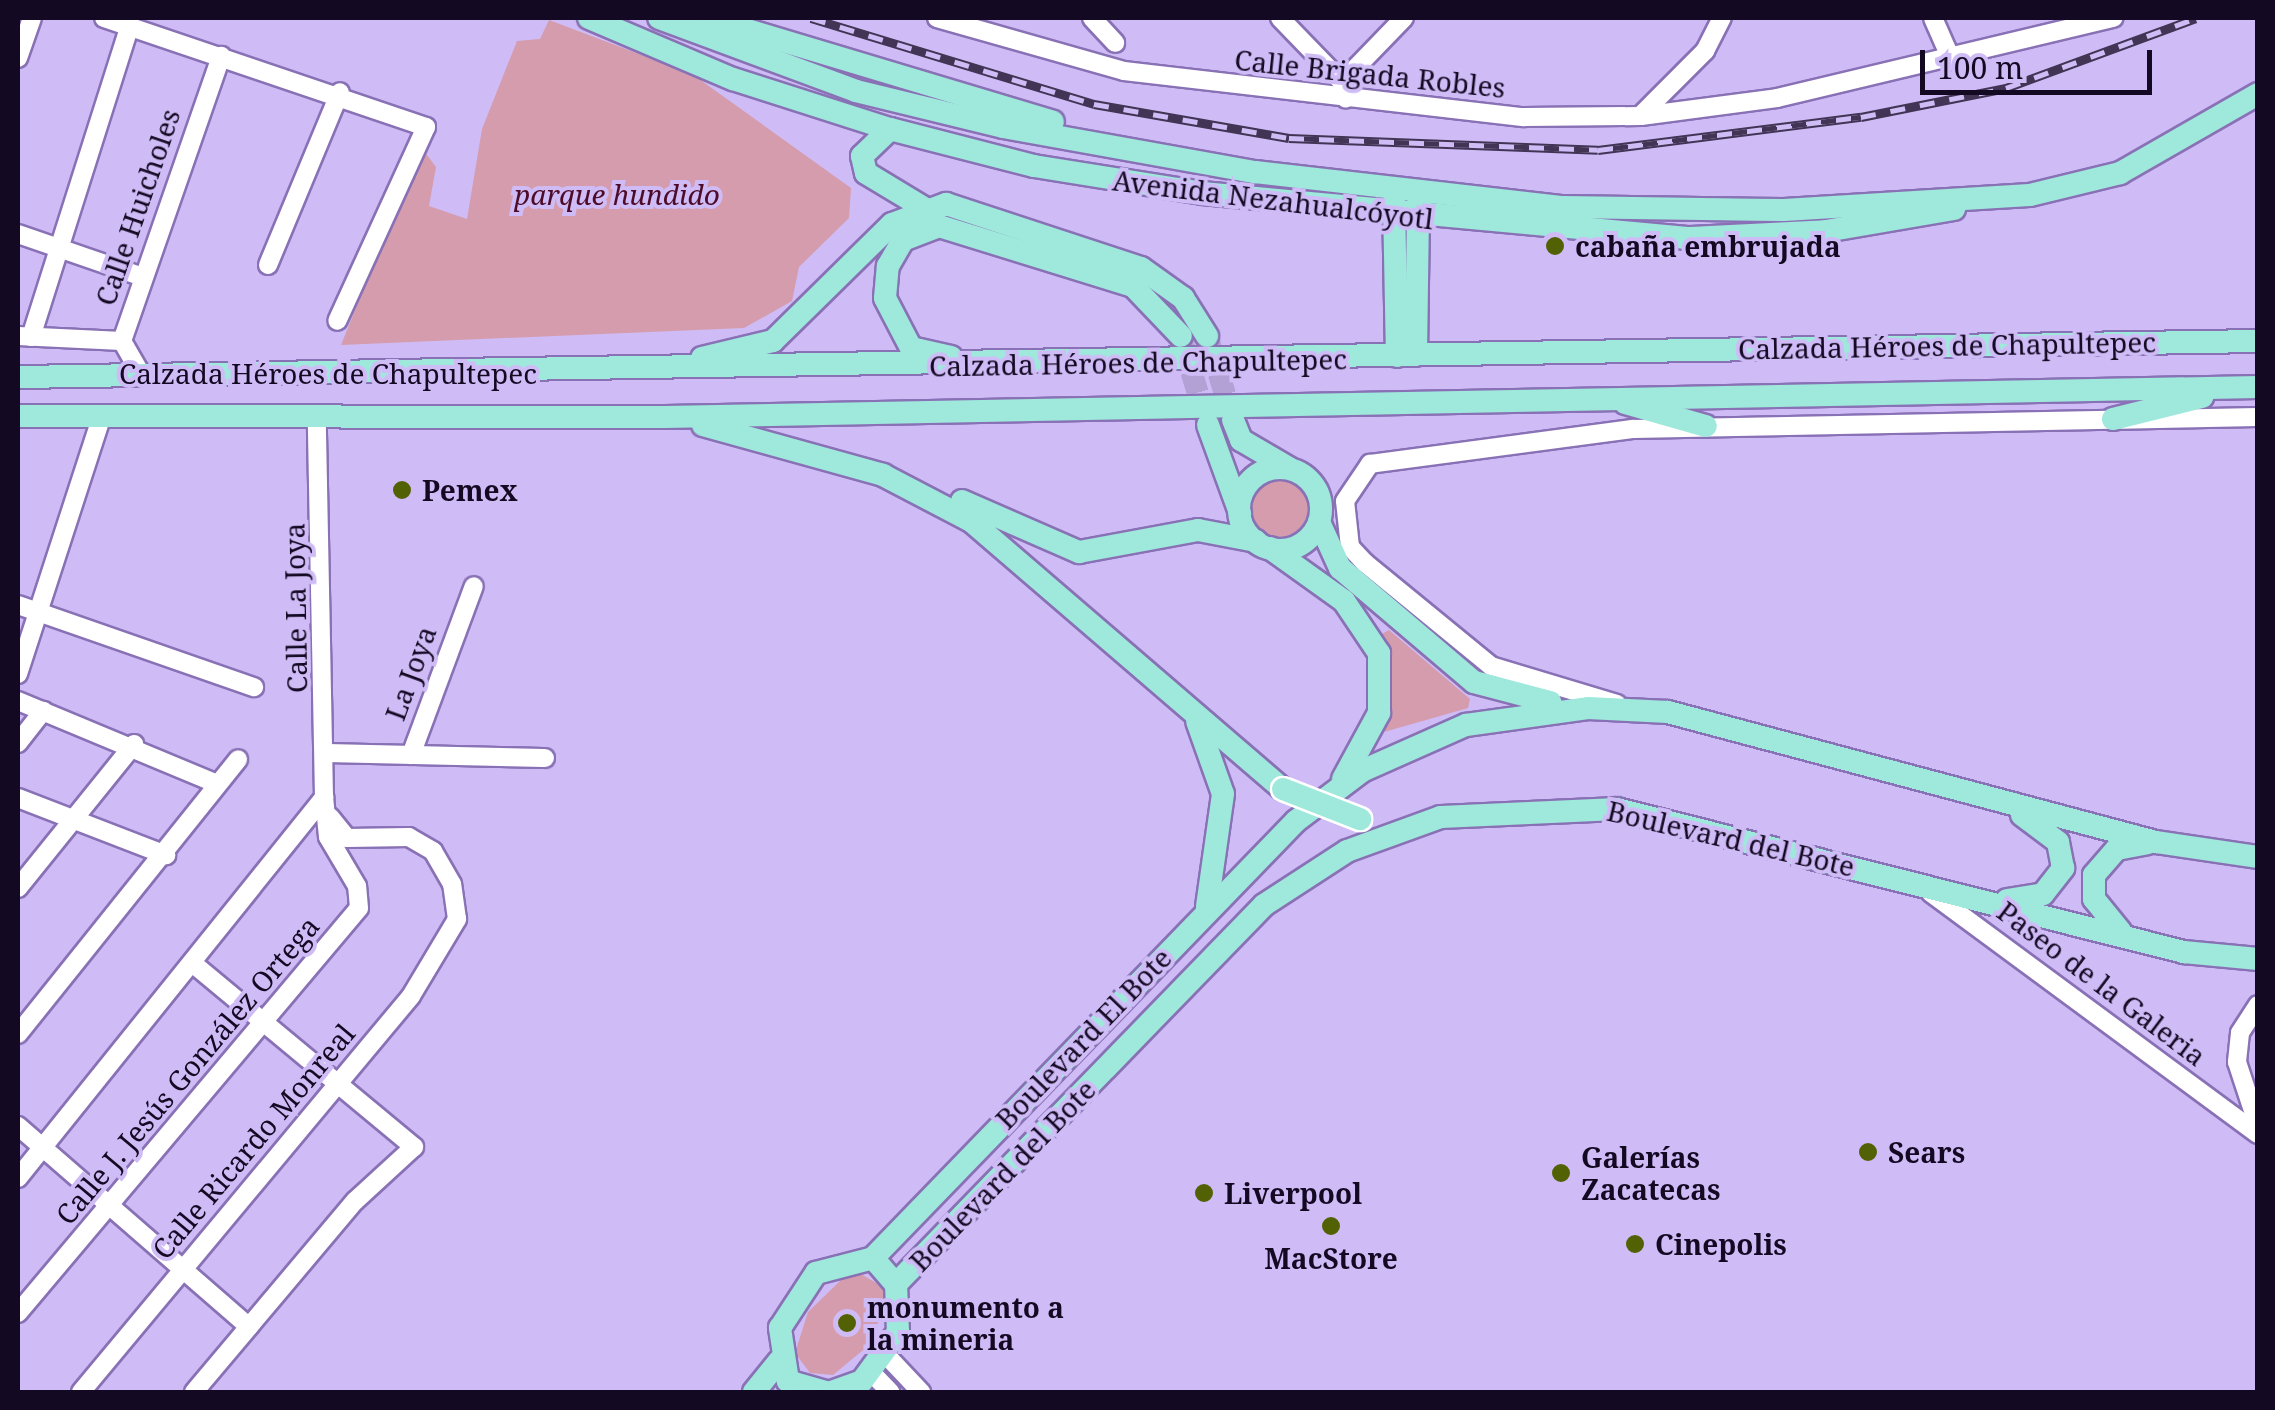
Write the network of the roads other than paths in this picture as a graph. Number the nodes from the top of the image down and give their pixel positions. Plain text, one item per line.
1 (32, 18) edge
2 (104, 18) edge
3 (590, 18) edge
4 (658, 18) edge
5 (708, 18) edge
6 (937, 18) edge
7 (1092, 18) edge
8 (1280, 18) edge
9 (1404, 18) edge
10 (1722, 18) edge
11 (1933, 18) edge
12 (2114, 18) edge
13 (130, 26) junction
14 (1115, 42) dead end
15 (220, 56) junction
16 (18, 58) edge
17 (1952, 61) junction
18 (1344, 90) junction
19 (340, 92) junction
20 (2258, 94) edge
21 (1640, 116) junction
22 (890, 130) junction
23 (1290, 173) junction
24 (1335, 180) junction
25 (1394, 188) junction
26 (1419, 190) junction
27 (1978, 202) junction
28 (924, 208) junction
29 (1332, 208) junction
30 (1405, 215) junction
31 (18, 234) edge
32 (55, 245) junction
33 (268, 265) dead end
34 (140, 276) junction
35 (337, 322) dead end
36 (24, 336) edge
37 (1181, 336) tunnel mouth
38 (1207, 336) tunnel mouth
39 (122, 341) junction
40 (2258, 341) edge
41 (1406, 355) junction
42 (984, 364) junction
43 (617, 371) junction
44 (141, 374) junction
45 (18, 378) edge
46 (2248, 387) edge
47 (1598, 396) junction
48 (102, 415) junction
49 (18, 416) edge
50 (665, 417) junction
51 (2258, 417) edge
52 (316, 418) junction
53 (2113, 419) junction
54 (1233, 420) tunnel mouth
55 (1208, 425) tunnel mouth
56 (1706, 426) junction
57 (1292, 470) junction
58 (883, 474) junction
59 (1345, 501) junction
60 (1240, 513) junction
61 (1320, 520) junction
62 (1263, 544) junction
63 (474, 586) dead end
64 (18, 605) edge
65 (40, 613) junction
66 (18, 674) edge
67 (254, 687) dead end
68 (18, 701) edge
69 (1588, 708) junction
70 (1632, 708) junction
71 (43, 711) junction
72 (1194, 713) junction
73 (18, 742) edge
74 (134, 744) junction
75 (325, 753) junction
76 (411, 755) junction
77 (545, 758) dead end
78 (238, 759) dead end
79 (217, 784) junction
80 (1333, 790) junction
81 (1974, 791) junction
82 (324, 797) junction
83 (18, 798) edge
84 (75, 817) junction
85 (1406, 825) junction
86 (2156, 842) junction
87 (166, 855) junction
88 (2258, 857) edge
89 (1910, 880) junction
90 (18, 888) edge
91 (1994, 901) junction
92 (358, 908) joint
93 (1207, 908) junction
94 (2124, 935) junction
95 (2258, 958) edge
96 (194, 965) junction
97 (2258, 1005) edge
98 (270, 1020) junction
99 (18, 1034) edge
100 (337, 1082) junction
101 (18, 1126) edge
102 (2258, 1126) edge
103 (2258, 1134) edge
104 (40, 1150) junction
105 (18, 1178) edge
106 (106, 1208) junction
107 (873, 1258) junction
108 (180, 1272) junction
109 (896, 1284) junction
110 (18, 1312) edge
111 (249, 1327) junction
112 (779, 1361) junction
113 (879, 1364) junction
114 (82, 1392) edge
115 (194, 1392) edge
116 (754, 1392) edge
117 (816, 1392) edge
118 (890, 1392) edge
119 (921, 1392) edge

1 - 16 street
2 - 13 street
3 - 22 main road, Avenida Nezahualcóyotl
4 - 23 main road, Avenida Nezahualcóyotl
5 - 23 main road, Avenida Nezahualcóyotl
6 - 18 street, Calle Brigada Robles
7 - 14 street
8 - 18 street
9 - 18 street
10 - 21 street
11 - 17 street
12 - 17 street, Calle Brigada Robles
13 - 15 street
13 - 32 street
15 - 19 street
15 - 34 street, Calle Huicholes
17 - 21 street, Calle Brigada Robles
18 - 21 street, Calle Brigada Robles
19 - 33 street
19 - 35 street
20 - 27 main road, Avenida Nezahualcóyotl
22 - 28 main road
22 - 29 main road, Avenida Nezahualcóyotl
23 - 24 main road, Avenida Nezahualcóyotl
24 - 25 main road, Avenida Nezahualcóyotl
24 - 29 main road
25 - 26 main road, Avenida Nezahualcóyotl
25 - 30 main road
26 - 27 main road, Avenida Nezahualcóyotl
26 - 30 main road
27 - 30 main road, Avenida Nezahualcóyotl
28 - 38 main road
28 - 43 main road
29 - 30 main road, Avenida Nezahualcóyotl
30 - 41 main road
31 - 32 street
32 - 34 street
32 - 36 street
34 - 39 street, Calle Huicholes
36 - 39 street
37 - 42 main road
39 - 44 street, Calle Huicholes
40 - 41 main road, Calzada Héroes de Chapultepec
41 - 42 main road, Calzada Héroes de Chapultepec
42 - 43 main road, Calzada Héroes de Chapultepec
43 - 44 main road, Calzada Héroes de Chapultepec
44 - 45 main road, Calzada Héroes de Chapultepec
46 - 47 main road, Calzada Héroes de Chapultepec
46 - 53 main road
47 - 50 main road, Calzada Héroes de Chapultepec
47 - 56 main road
48 - 49 main road, Calzada Héroes de Chapultepec
48 - 52 main road, Calzada Héroes de Chapultepec
48 - 65 street
50 - 52 main road, Calzada Héroes de Chapultepec
50 - 58 main road
51 - 53 street
52 - 75 street, Calle La Joya
53 - 56 street
54 - 57 main road
55 - 60 main road
56 - 59 street
57 - 60 main road
57 - 61 main road
58 - 62 main road
58 - 72 main road
59 - 61 street
59 - 70 street
60 - 62 main road
61 - 62 main road
61 - 69 main road
62 - 80 main road
63 - 76 street, La Joya
64 - 65 street
65 - 66 street
65 - 67 street
68 - 71 street
69 - 70 main road
69 - 80 main road
70 - 81 main road
71 - 73 street
71 - 74 street
72 - 85 main road, bridge
72 - 93 main road
74 - 79 street
74 - 84 street
75 - 76 street, La Joya
75 - 82 street, Calle La Joya
76 - 77 street
78 - 79 street
79 - 87 street
80 - 93 main road, Boulevard El Bote
81 - 86 main road
81 - 91 main road
82 - 92 street, Calle La Joya
82 - 96 street
82 - 100 street, Calle Ricardo Monreal
83 - 84 street
84 - 87 street
84 - 90 street
85 - 89 main road, Boulevard del Bote
85 - 109 main road, Boulevard del Bote
86 - 88 main road
86 - 94 main road
87 - 99 street
89 - 91 main road, Boulevard del Bote
89 - 103 street, Paseo de la Galeria
91 - 94 main road, Boulevard del Bote
92 - 98 street, Calle J. Jesús González Ortega
93 - 107 main road, Boulevard El Bote
94 - 95 main road, Boulevard del Bote
96 - 98 street
96 - 104 street
97 - 102 street
98 - 100 street
98 - 106 street, Calle J. Jesús González Ortega
100 - 108 street, Calle Ricardo Monreal
100 - 111 street
101 - 104 street
104 - 105 street
104 - 106 street
106 - 108 street
106 - 110 street, Calle J. Jesús González Ortega
107 - 109 main road
107 - 112 main road
108 - 111 street
108 - 114 street, Calle Ricardo Monreal
109 - 113 main road
111 - 115 street
112 - 116 main road
112 - 117 main road
113 - 117 main road
113 - 118 street
113 - 119 street

